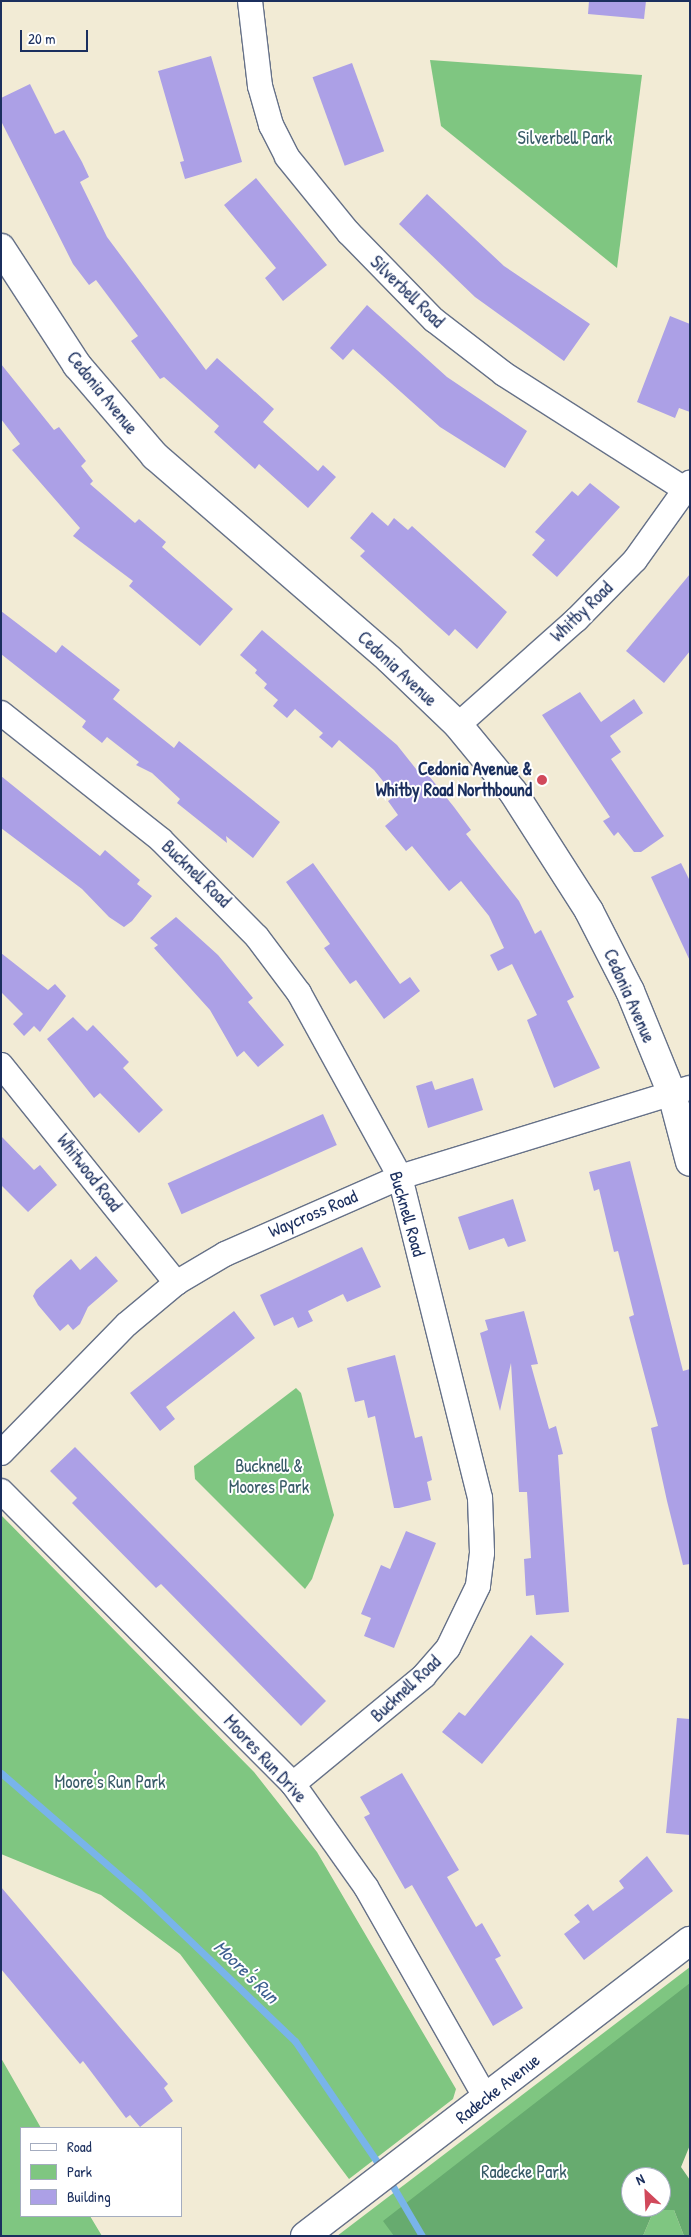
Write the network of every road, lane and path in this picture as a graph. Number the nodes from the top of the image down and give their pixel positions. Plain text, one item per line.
1 (250, 1) edge
2 (1, 248) edge
3 (688, 487) edge
4 (1, 713) edge
5 (458, 725) junction
6 (1, 1065) edge
7 (681, 1091) edge
8 (690, 1162) edge
9 (400, 1177) junction
10 (176, 1283) junction
11 (1, 1453) edge
12 (1, 1491) edge
13 (293, 1784) junction
14 (690, 1941) edge
15 (486, 2098) junction
16 (305, 2236) edge

1 - 3 street, Silverbell Road
2 - 5 street, Cedonia Avenue
3 - 5 street, Whitby Road
4 - 9 street, Bucknell Road
5 - 7 street, Cedonia Avenue
6 - 10 street, Whitwood Road
7 - 8 street, Cedonia Avenue
7 - 9 street, Waycross Road
9 - 10 street, Waycross Road
9 - 13 street, Bucknell Road
10 - 11 street, Waycross Road
12 - 13 street, Moores Run Drive
13 - 15 street, Moores Run Drive
14 - 15 street, Radecke Avenue
15 - 16 street, Radecke Avenue

